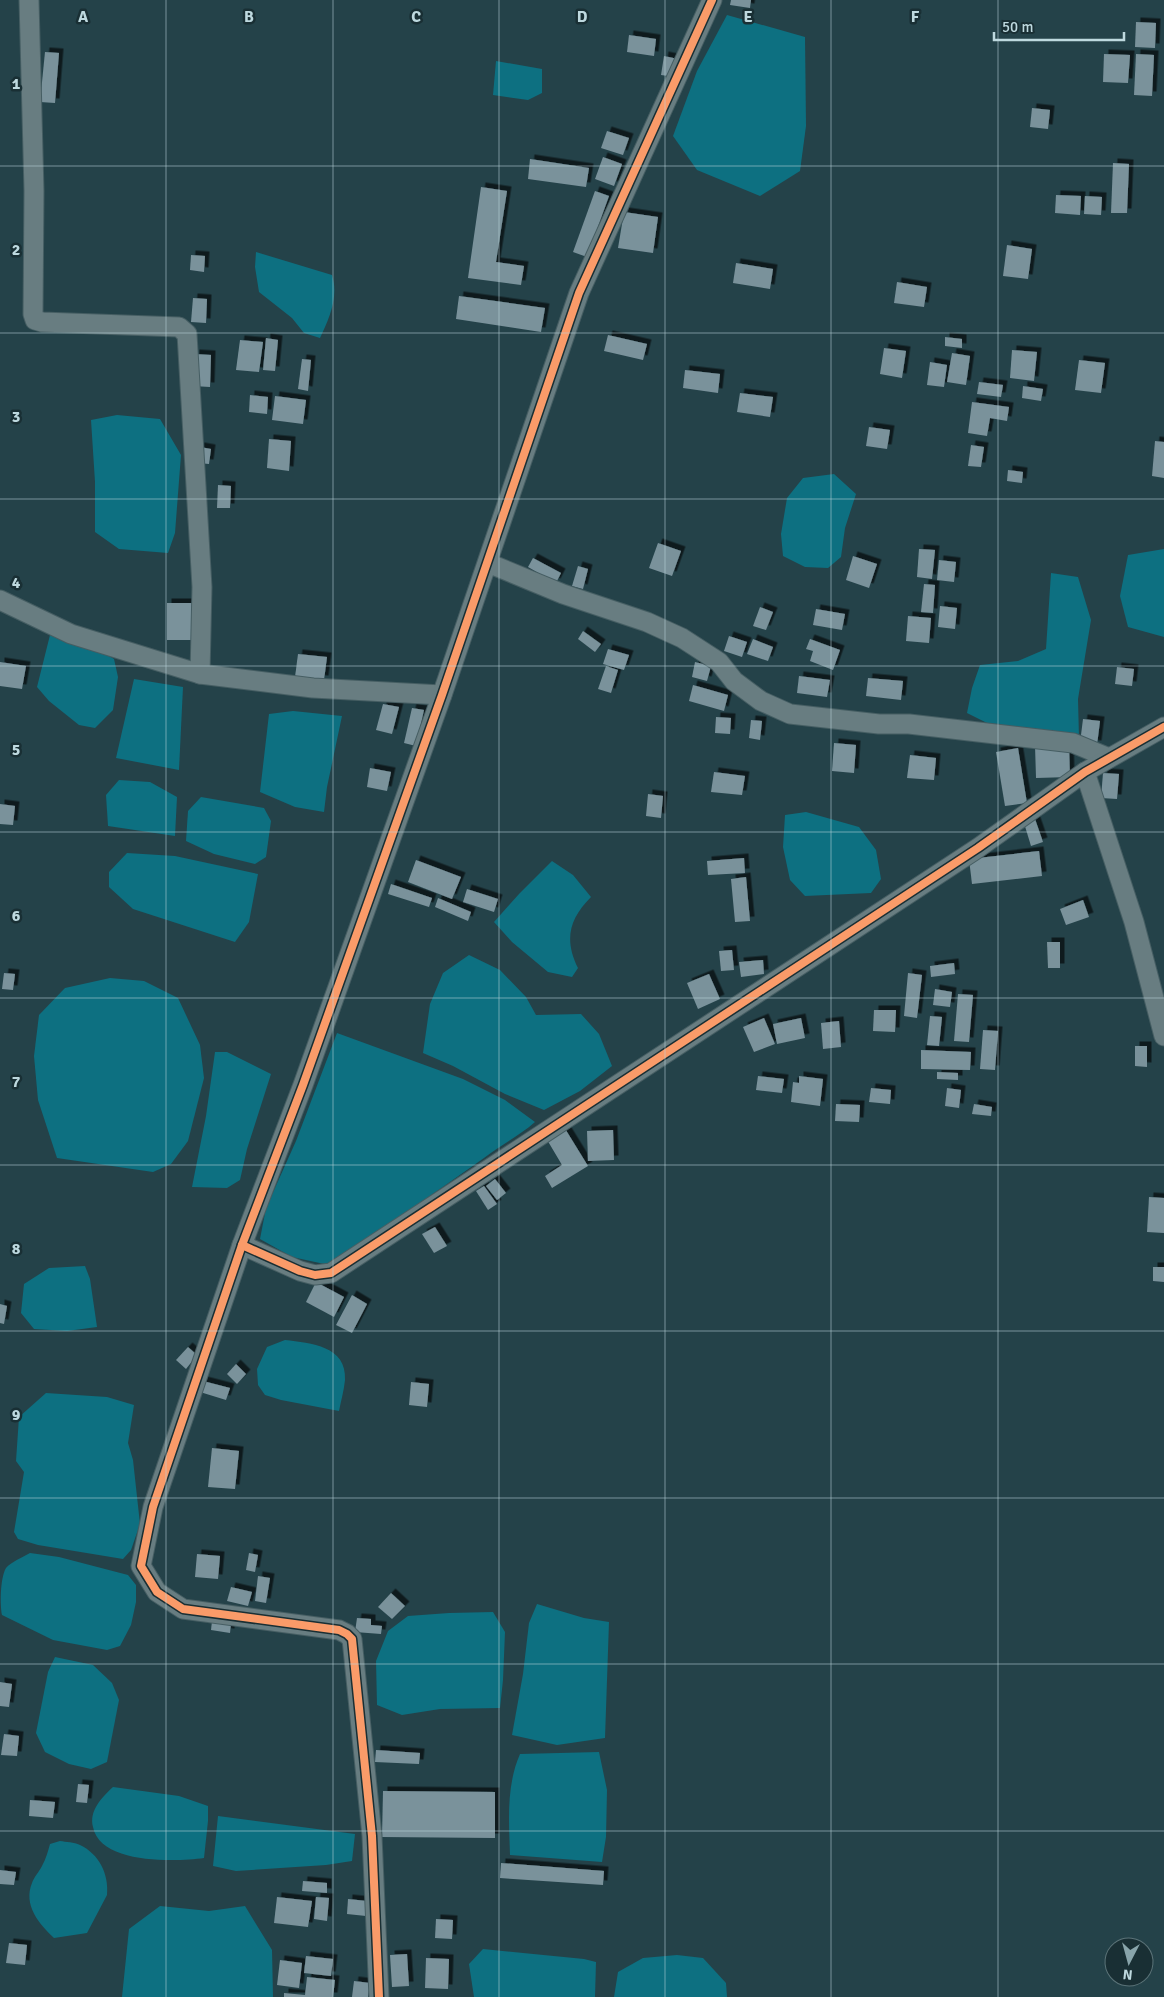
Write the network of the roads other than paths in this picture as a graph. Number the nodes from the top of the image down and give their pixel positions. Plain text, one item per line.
1 (29, 0) edge
2 (712, 0) edge
3 (488, 563) junction
4 (0, 600) edge
5 (200, 674) junction
6 (442, 695) junction
7 (1164, 727) edge
8 (1109, 758) junction
9 (1085, 772) junction
10 (1164, 1036) edge
11 (242, 1245) junction
12 (379, 1997) edge

1 - 5 street
2 - 3 street
3 - 6 street
3 - 8 street
4 - 5 street
5 - 6 street
6 - 11 street
7 - 8 street
8 - 9 street
9 - 10 street
9 - 11 street
11 - 12 street

